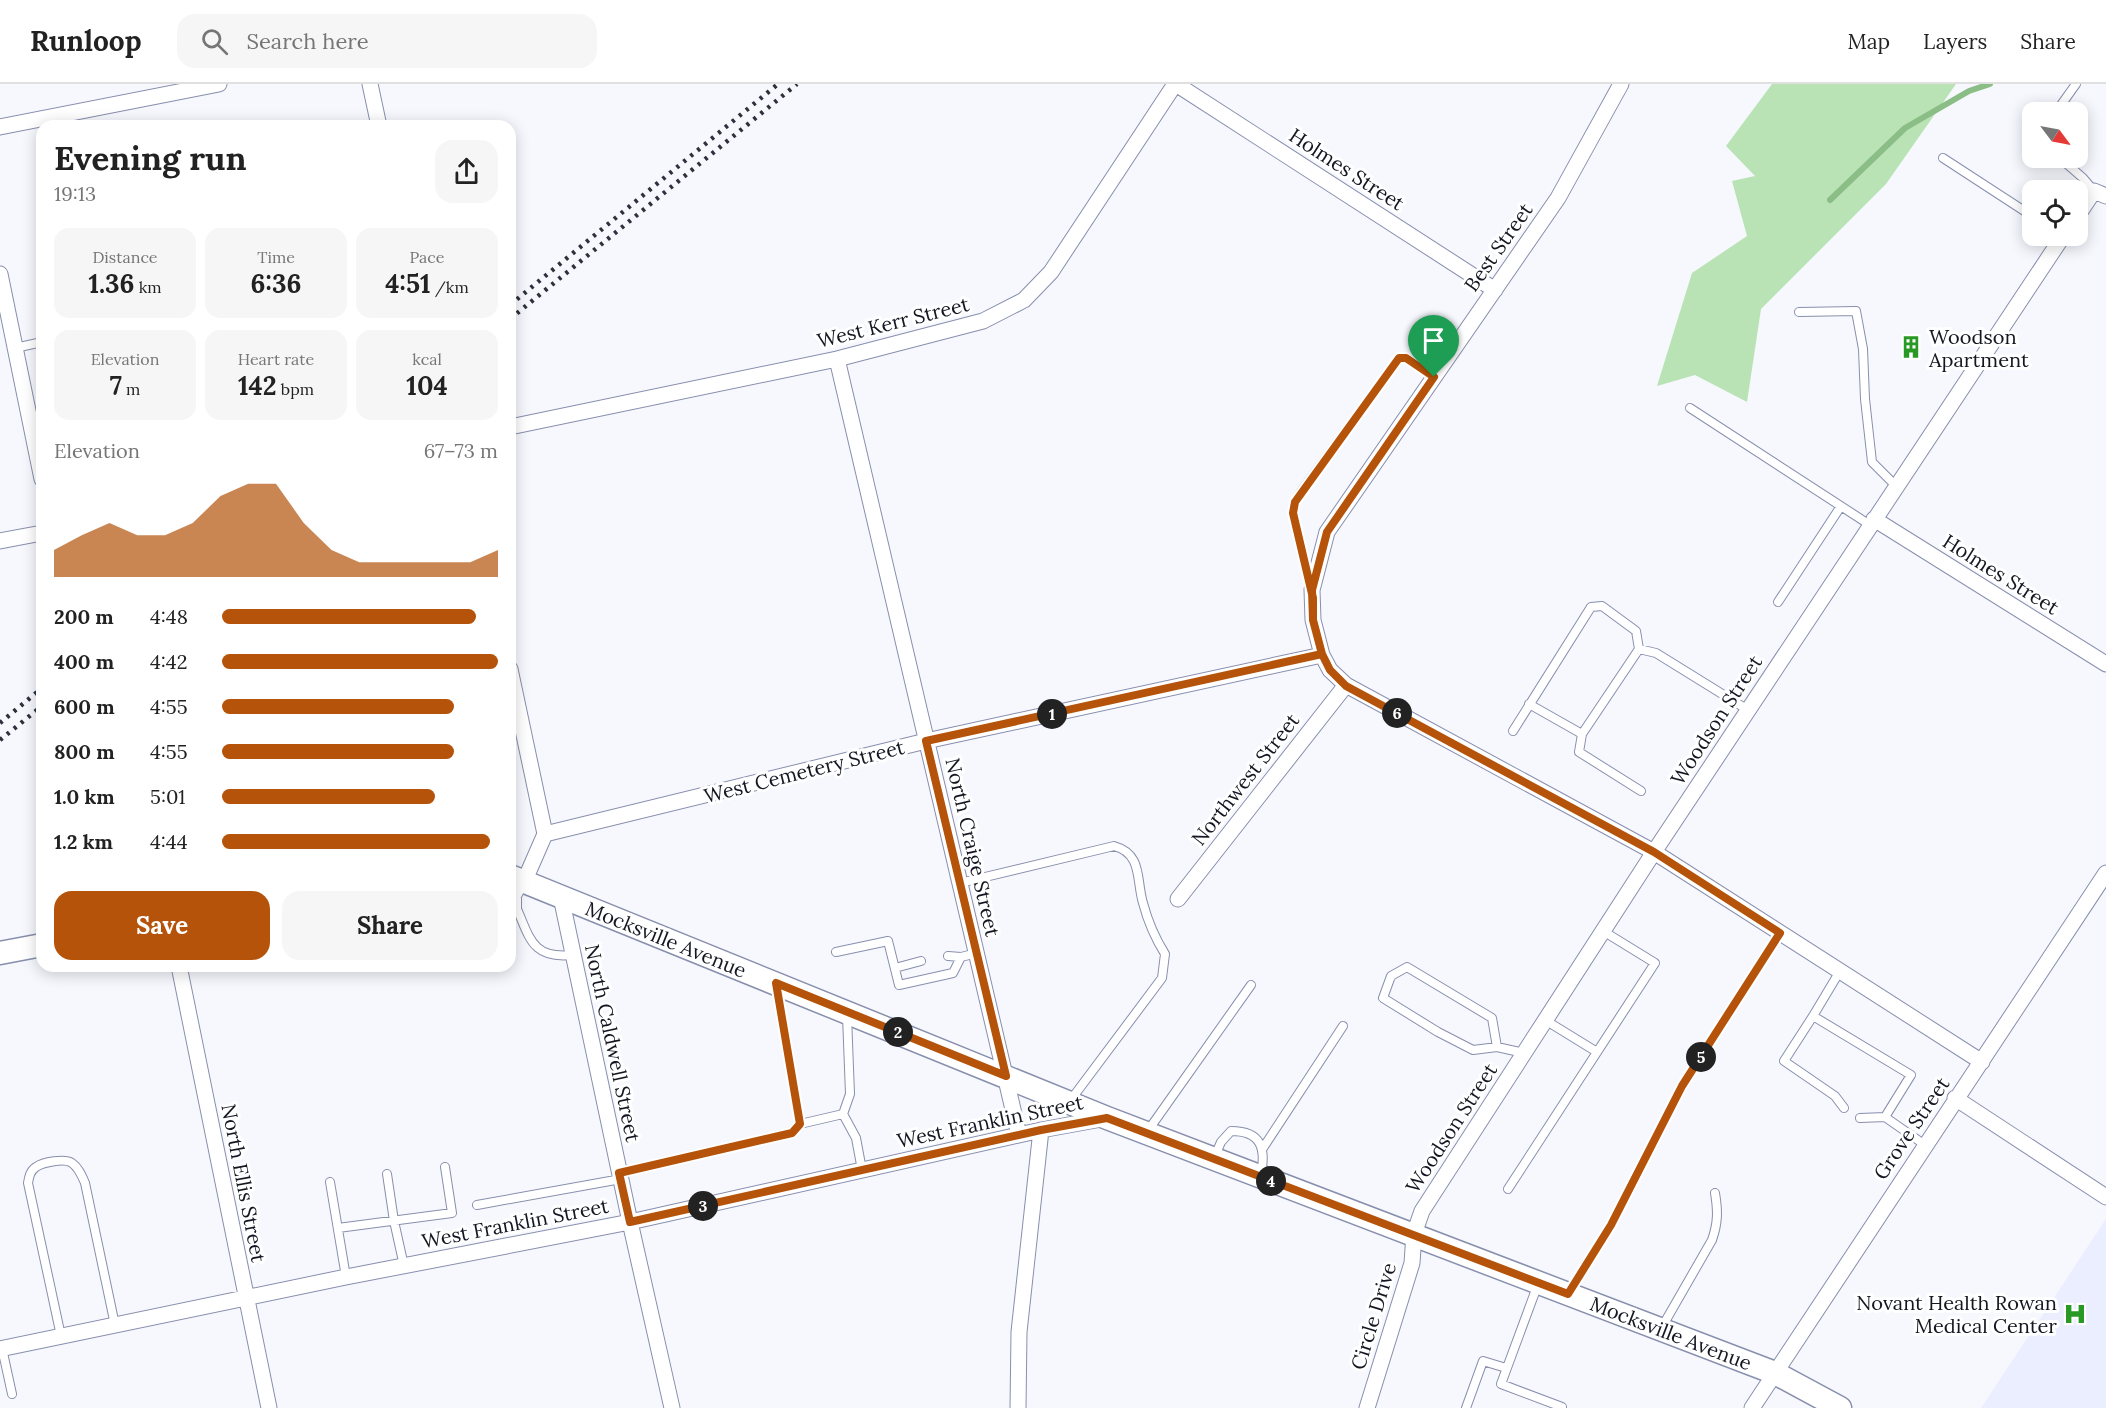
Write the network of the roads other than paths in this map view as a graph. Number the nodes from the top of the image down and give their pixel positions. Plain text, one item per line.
1 (219, 84) edge
2 (370, 84) edge
3 (1175, 84) edge
4 (1621, 84) edge
5 (2076, 84) edge
6 (2063, 102) edge
7 (378, 120) edge
8 (0, 127) edge
9 (1943, 158) dead end
10 (2072, 168) edge
11 (2096, 195) edge
12 (2022, 209) edge
13 (2056, 246) edge
14 (0, 274) edge
15 (1494, 290) junction
16 (1799, 312) dead end
17 (36, 343) edge
18 (15, 348) junction
19 (837, 359) junction
20 (1434, 377) junction
21 (1690, 408) dead end
22 (516, 426) edge
23 (36, 450) edge
24 (1896, 486) junction
25 (1841, 506) junction
26 (1872, 522) junction
27 (36, 534) edge
28 (0, 541) edge
29 (1313, 598) junction
30 (1778, 602) dead end
31 (1639, 649) junction
32 (1322, 654) junction
33 (2106, 663) edge
34 (1346, 686) junction
35 (516, 697) edge
36 (1530, 704) junction
37 (1748, 710) junction
38 (1513, 730) dead end
39 (1582, 734) junction
40 (926, 741) junction
41 (1641, 791) dead end
42 (545, 834) junction
43 (1654, 852) junction
44 (2106, 873) edge
45 (517, 879) edge
46 (960, 883) junction
47 (561, 897) junction
48 (1178, 899) dead end
49 (516, 900) edge
50 (516, 913) edge
51 (1603, 931) junction
52 (1780, 933) junction
53 (36, 946) edge
54 (836, 952) dead end
55 (0, 953) edge
56 (976, 953) junction
57 (572, 955) junction
58 (948, 956) dead end
59 (961, 957) junction
60 (921, 961) dead end
61 (895, 968) junction
62 (1840, 971) junction
63 (180, 972) edge
64 (776, 983) junction
65 (1251, 985) dead end
66 (847, 1012) junction
67 (1813, 1016) junction
68 (1545, 1020) junction
69 (1343, 1026) dead end
70 (1497, 1047) junction
71 (1597, 1052) junction
72 (1524, 1053) junction
73 (1982, 1062) junction
74 (1006, 1076) junction
75 (1955, 1098) junction
76 (1069, 1102) junction
77 (1844, 1108) dead end
78 (843, 1114) junction
79 (1885, 1117) junction
80 (1107, 1118) junction
81 (1860, 1118) dead end
82 (800, 1124) junction
83 (1041, 1130) junction
84 (1146, 1133) junction
85 (1019, 1135) junction
86 (1924, 1145) junction
87 (1263, 1148) junction
88 (1214, 1159) junction
89 (445, 1167) dead end
90 (862, 1170) junction
91 (387, 1174) dead end
92 (620, 1176) junction
93 (1261, 1177) junction
94 (330, 1182) dead end
95 (1508, 1189) dead end
96 (1715, 1193) dead end
97 (2106, 1197) edge
98 (477, 1204) dead end
99 (394, 1221) junction
100 (630, 1222) junction
101 (338, 1228) junction
102 (1414, 1234) junction
103 (404, 1266) junction
104 (346, 1276) junction
105 (1538, 1282) junction
106 (1568, 1294) junction
107 (246, 1298) junction
108 (115, 1325) junction
109 (1661, 1329) junction
110 (61, 1336) junction
111 (1, 1349) edge
112 (1506, 1368) junction
113 (1775, 1373) junction
114 (12, 1394) dead end
115 (1562, 1407) edge
116 (269, 1408) edge
117 (672, 1408) edge
118 (1018, 1408) edge
119 (1367, 1408) edge
120 (1466, 1408) edge
121 (1752, 1408) edge
122 (1840, 1408) edge

1 - 8 street
2 - 7 street
3 - 15 street, Holmes Street
3 - 19 street, West Kerr Street
4 - 15 street, Best Street
5 - 6 lane
9 - 12 lane
10 - 11 lane
13 - 24 street, Woodson Street
14 - 18 street
15 - 20 street, Best Street
16 - 24 lane
17 - 18 lane
18 - 23 street
19 - 22 street, West Kerr Street
19 - 40 street, North Craige Street
20 - 29 street, Best Street
20 - 29 lane
21 - 25 lane
24 - 26 street, Woodson Street
25 - 26 lane
25 - 30 lane
26 - 33 street, Holmes Street
26 - 37 street, Woodson Street
27 - 28 street
29 - 32 street, Best Street
31 - 36 lane
31 - 37 lane
31 - 39 lane
32 - 34 street
32 - 40 street, West Cemetery Street
34 - 43 street
34 - 48 street, Northwest Street
35 - 42 street
36 - 38 lane
36 - 39 lane
37 - 43 street, Woodson Street
39 - 41 lane
40 - 42 street, West Cemetery Street
40 - 46 street, North Craige Street
42 - 45 street
43 - 51 street, Woodson Street
43 - 52 street
44 - 73 street, Grove Street
45 - 47 street
45 - 49 lane
46 - 56 street, North Craige Street
46 - 76 lane
47 - 57 street, North Caldwell Street
47 - 64 street, Mocksville Avenue
50 - 57 lane
51 - 68 street, Woodson Street
51 - 71 lane
52 - 62 street
52 - 106 lane
53 - 55 street
54 - 61 lane
56 - 59 lane
56 - 74 street, North Craige Street
57 - 92 street, North Caldwell Street
58 - 59 lane
59 - 61 lane
60 - 61 lane
62 - 67 lane
62 - 73 street
63 - 107 street, North Ellis Street
64 - 66 street, Mocksville Avenue
64 - 82 lane
65 - 84 lane
66 - 74 street, Mocksville Avenue
66 - 78 lane
67 - 77 lane
67 - 79 lane
68 - 71 lane
68 - 72 street, Woodson Street
69 - 87 lane
70 - 70 lane
70 - 72 lane
71 - 95 lane
72 - 102 street, Woodson Street
73 - 75 street, Grove Street
74 - 76 street, Mocksville Avenue
74 - 85 street, North Craige Street
75 - 86 street, Grove Street
75 - 97 street
76 - 80 street, Mocksville Avenue
78 - 82 lane
78 - 90 lane
79 - 81 lane
79 - 86 lane
80 - 83 street, West Franklin Street
80 - 84 street, Mocksville Avenue
82 - 92 lane
83 - 85 street, West Franklin Street
83 - 118 street
84 - 88 street, Mocksville Avenue
85 - 90 street, West Franklin Street
86 - 113 street, Grove Street
87 - 88 lane
87 - 93 lane
88 - 93 street, Mocksville Avenue
89 - 99 lane
90 - 100 street, West Franklin Street
91 - 99 lane
92 - 98 lane
92 - 100 street, North Caldwell Street
93 - 102 street, Mocksville Avenue
94 - 101 lane
96 - 109 lane
99 - 101 lane
99 - 103 lane
100 - 103 street, West Franklin Street
100 - 117 street, North Caldwell Street
101 - 104 lane
102 - 105 street, Mocksville Avenue
102 - 119 street, Circle Drive
103 - 104 street, West Franklin Street
104 - 107 street, West Franklin Street
105 - 106 street, Mocksville Avenue
105 - 112 lane
106 - 109 street, Mocksville Avenue
107 - 108 street, West Franklin Street
107 - 116 street, North Ellis Street
108 - 110 street, West Franklin Street
108 - 110 lane
109 - 113 street, Mocksville Avenue
110 - 111 street, West Franklin Street
111 - 114 lane
112 - 115 lane
112 - 120 lane
113 - 121 street, Grove Street
113 - 122 street, Mocksville Avenue

